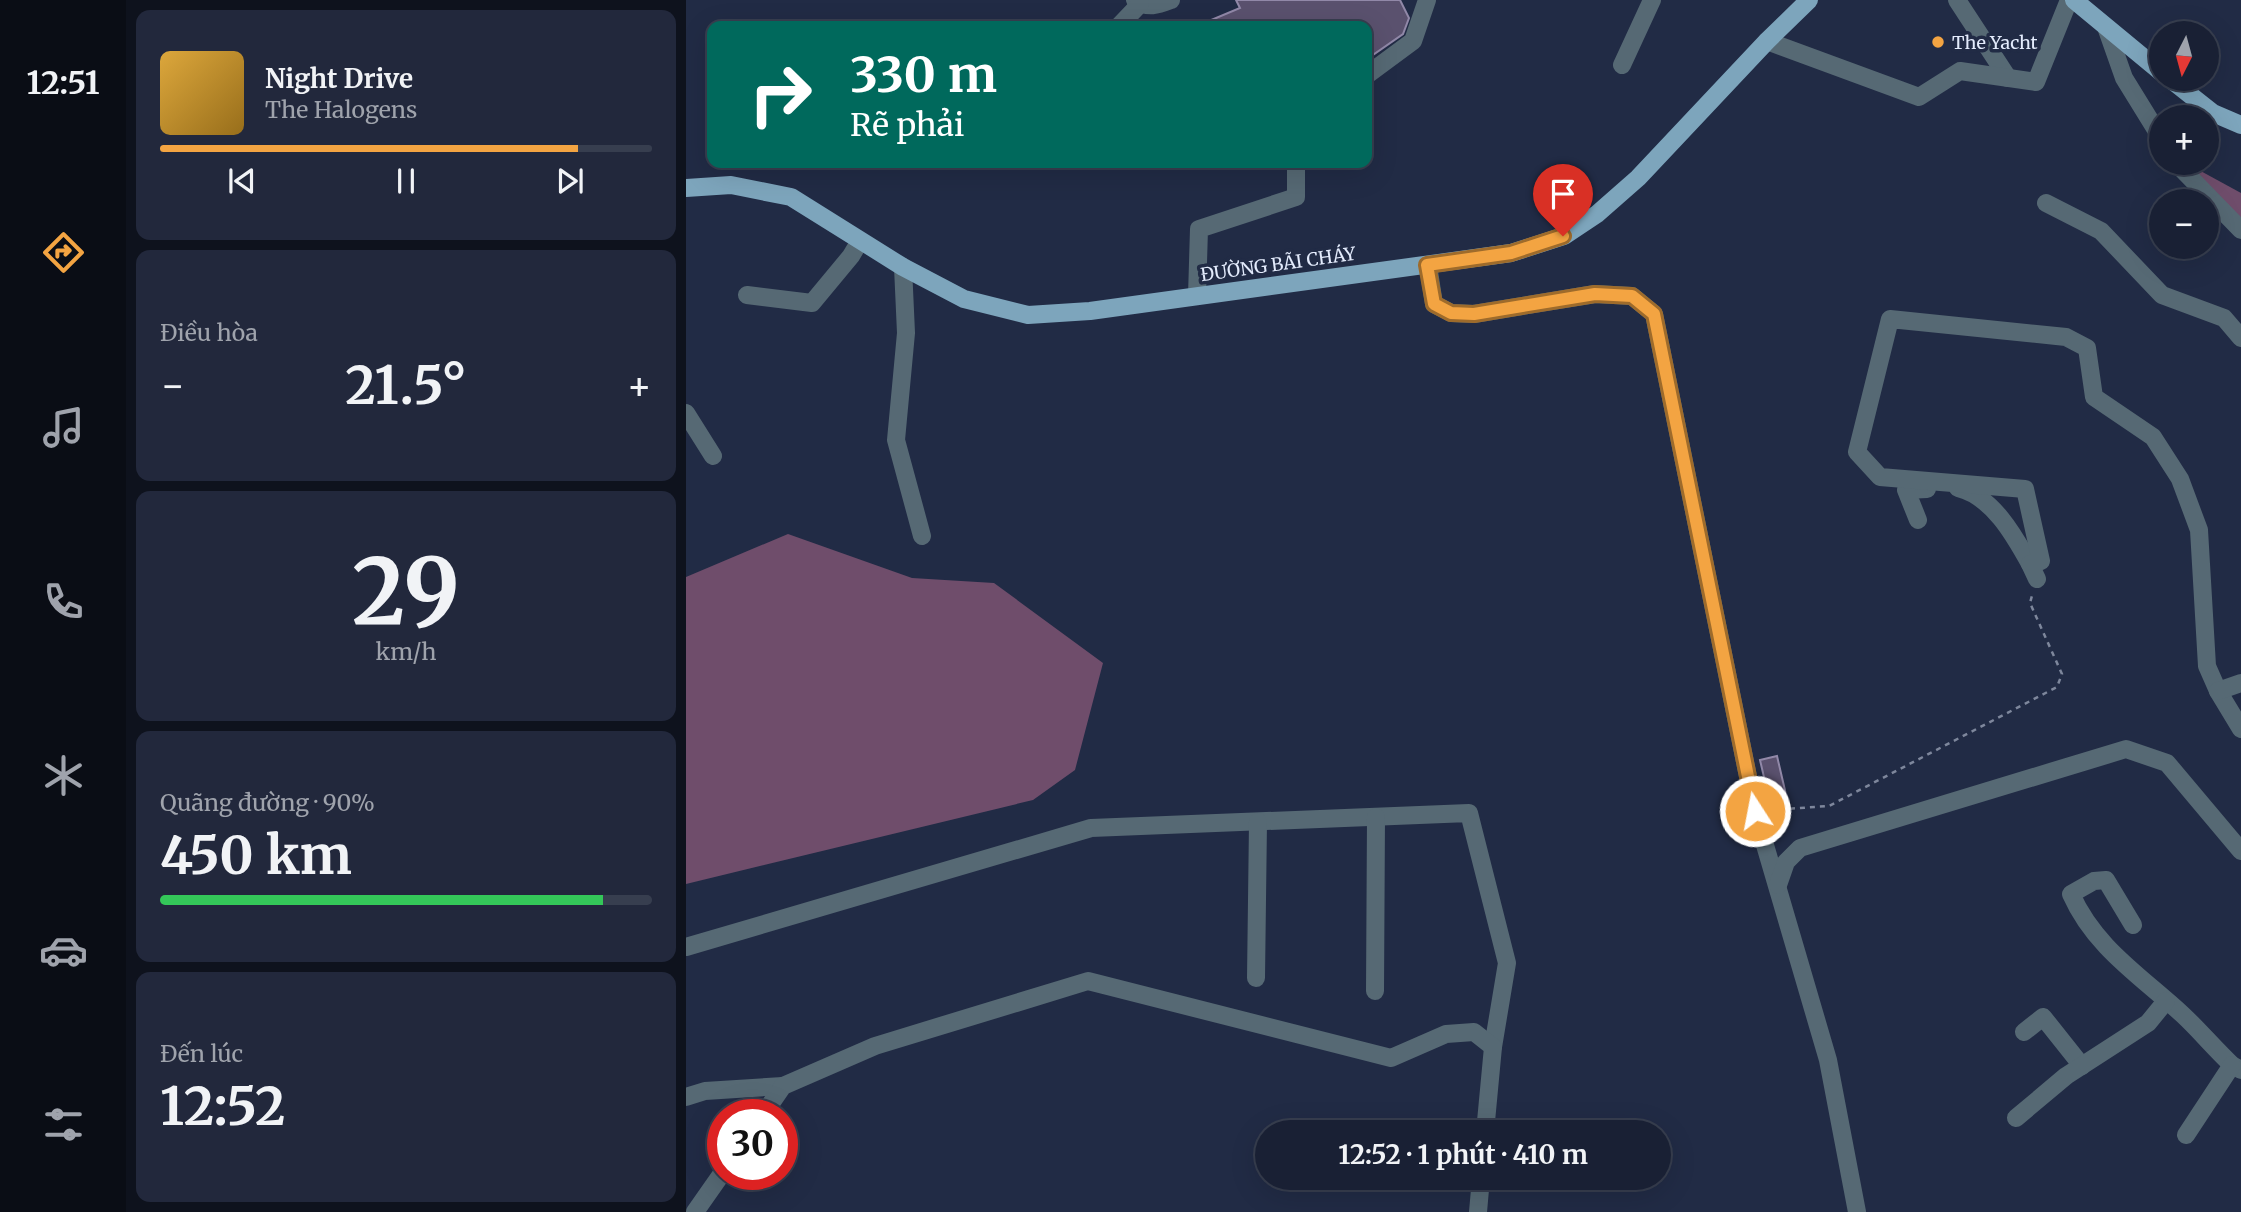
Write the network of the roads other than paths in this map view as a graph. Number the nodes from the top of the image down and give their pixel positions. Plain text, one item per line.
1 (1171, 0) edge
2 (1427, 0) edge
3 (1652, 0) edge
4 (1809, 0) edge
5 (1956, 0) edge
6 (2071, 0) edge
7 (1138, 2) edge
8 (1123, 21) edge
9 (2106, 27) junction
10 (1767, 41) junction
11 (2149, 62) edge
12 (1622, 65) dead end
13 (1372, 71) edge
14 (2008, 78) junction
15 (2185, 91) edge
16 (2149, 119) edge
17 (2241, 125) edge
18 (1296, 168) edge
19 (2188, 175) edge
20 (686, 188) edge
21 (2046, 203) dead end
22 (2241, 230) edge
23 (860, 242) junction
24 (1427, 265) junction
25 (903, 267) junction
26 (747, 295) dead end
27 (1197, 296) junction
28 (2241, 338) edge
29 (686, 413) edge
30 (713, 456) dead end
31 (1901, 484) junction
32 (1918, 520) dead end
33 (922, 536) dead end
34 (2241, 683) edge
35 (2218, 691) junction
36 (2241, 729) edge
37 (1376, 817) junction
38 (1258, 822) junction
39 (2241, 851) edge
40 (1778, 885) junction
41 (2133, 925) dead end
42 (686, 947) edge
43 (1256, 978) dead end
44 (1375, 991) dead end
45 (2166, 1001) junction
46 (2024, 1032) dead end
47 (1493, 1047) junction
48 (2082, 1066) junction
49 (2236, 1068) edge
50 (783, 1086) junction
51 (686, 1097) edge
52 (774, 1099) edge
53 (2016, 1118) dead end
54 (1486, 1120) edge
55 (2186, 1135) dead end
56 (710, 1190) edge
57 (1480, 1190) edge
58 (695, 1212) edge
59 (1478, 1212) edge
60 (1857, 1212) edge

1 - 7 street
2 - 13 street
3 - 12 street
4 - 10 main road, ĐƯỜNG BÃI CHÁY
5 - 14 street
6 - 9 main road
6 - 14 street
7 - 8 street
9 - 11 main road
9 - 16 street
10 - 14 street
10 - 24 main road, ĐƯỜNG BÃI CHÁY
15 - 17 main road
18 - 27 street
19 - 22 street
20 - 23 main road, ĐƯỜNG BÃI CHÁY
21 - 28 street
23 - 25 main road, ĐƯỜNG BÃI CHÁY
23 - 26 street
24 - 27 main road, ĐƯỜNG BÃI CHÁY
24 - 40 street
25 - 27 main road, ĐƯỜNG BÃI CHÁY
25 - 33 street
29 - 30 street
31 - 31 street
31 - 32 street
31 - 35 street
34 - 35 street
35 - 36 street
37 - 38 street
37 - 44 street
37 - 47 street
38 - 42 street
38 - 43 street
39 - 40 street
40 - 60 street
41 - 45 street
45 - 48 street
45 - 49 street
46 - 48 street
47 - 50 street
47 - 54 street
48 - 53 street
49 - 55 street
50 - 51 street
50 - 52 street
56 - 58 street
57 - 59 street

